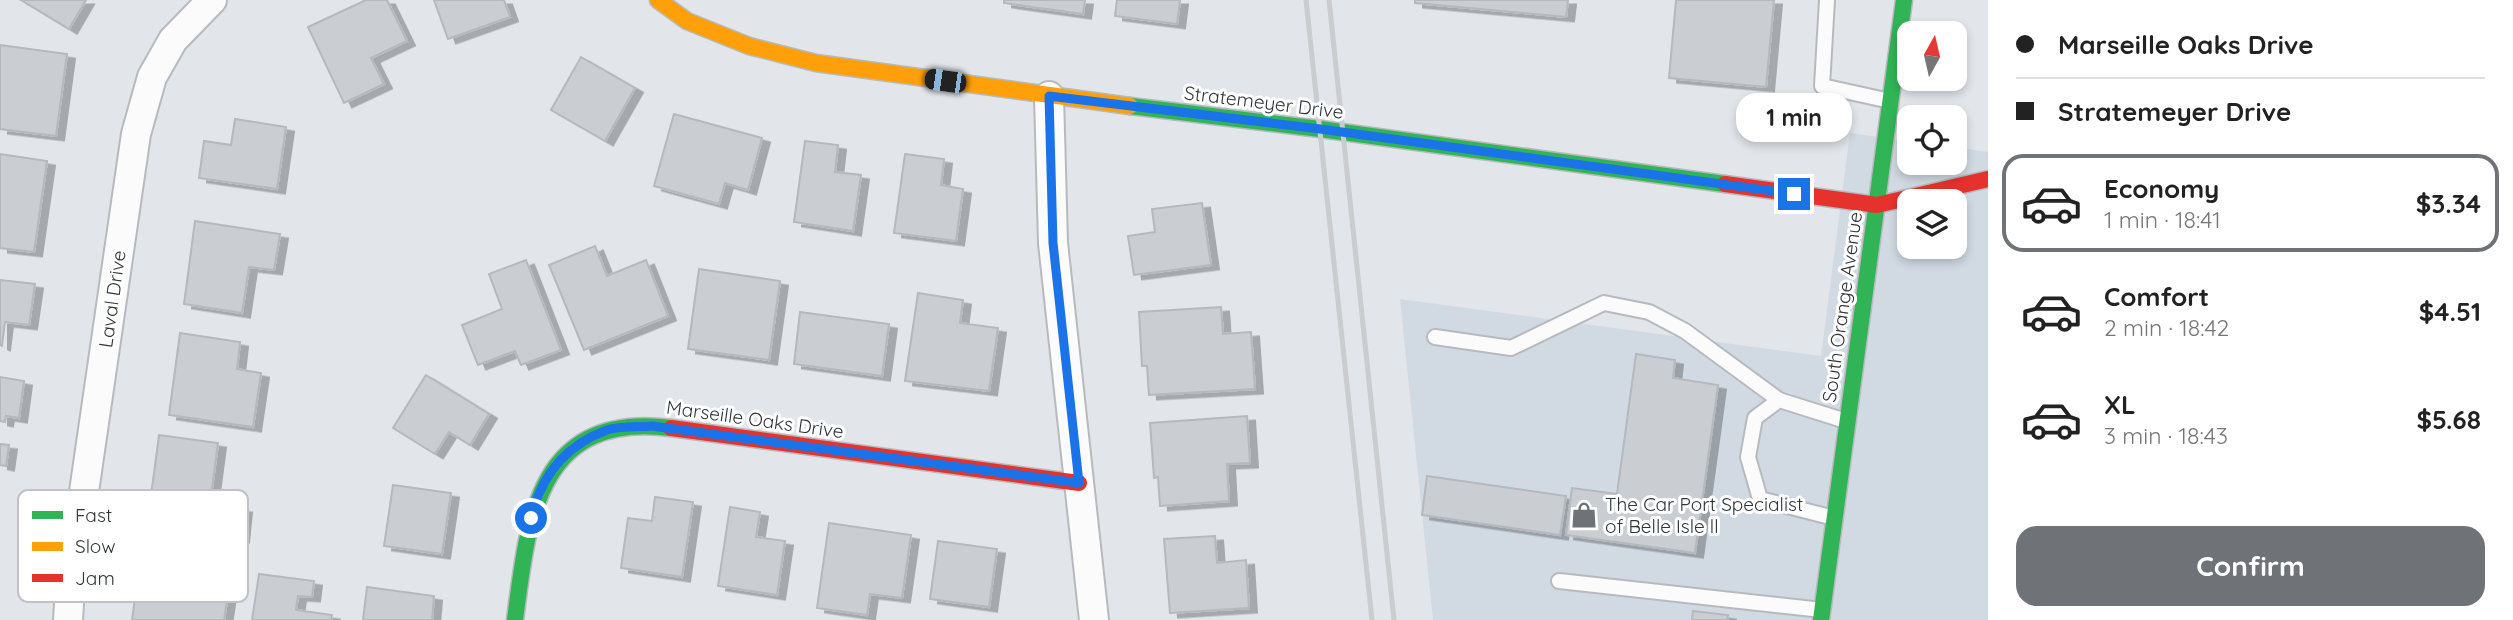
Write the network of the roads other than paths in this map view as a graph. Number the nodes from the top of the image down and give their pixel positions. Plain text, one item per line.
1 (212, 0) edge
2 (658, 0) edge
3 (1827, 0) edge
4 (1904, 0) edge
5 (1049, 96) junction
6 (1891, 101) junction
7 (1988, 180) edge
8 (1877, 205) junction
9 (1435, 337) dead end
10 (1779, 400) junction
11 (1848, 421) junction
12 (1079, 483) junction
13 (84, 490) edge
14 (1835, 518) junction
15 (1559, 581) dead end
16 (70, 602) edge
17 (1825, 617) edge
18 (68, 620) edge
19 (515, 620) edge
20 (1094, 620) edge

1 - 13 street, Laval Drive
2 - 5 street, Stratemeyer Drive
3 - 6 lane
4 - 6 street, South Orange Avenue
5 - 8 street, Stratemeyer Drive
5 - 12 street
6 - 8 street, South Orange Avenue
7 - 8 street
8 - 11 street, South Orange Avenue
9 - 10 lane
10 - 11 lane
10 - 14 lane
11 - 14 street, South Orange Avenue
12 - 19 street, Marseille Oaks Drive
12 - 20 street
14 - 17 street, South Orange Avenue
15 - 17 lane
16 - 18 street, Laval Drive

